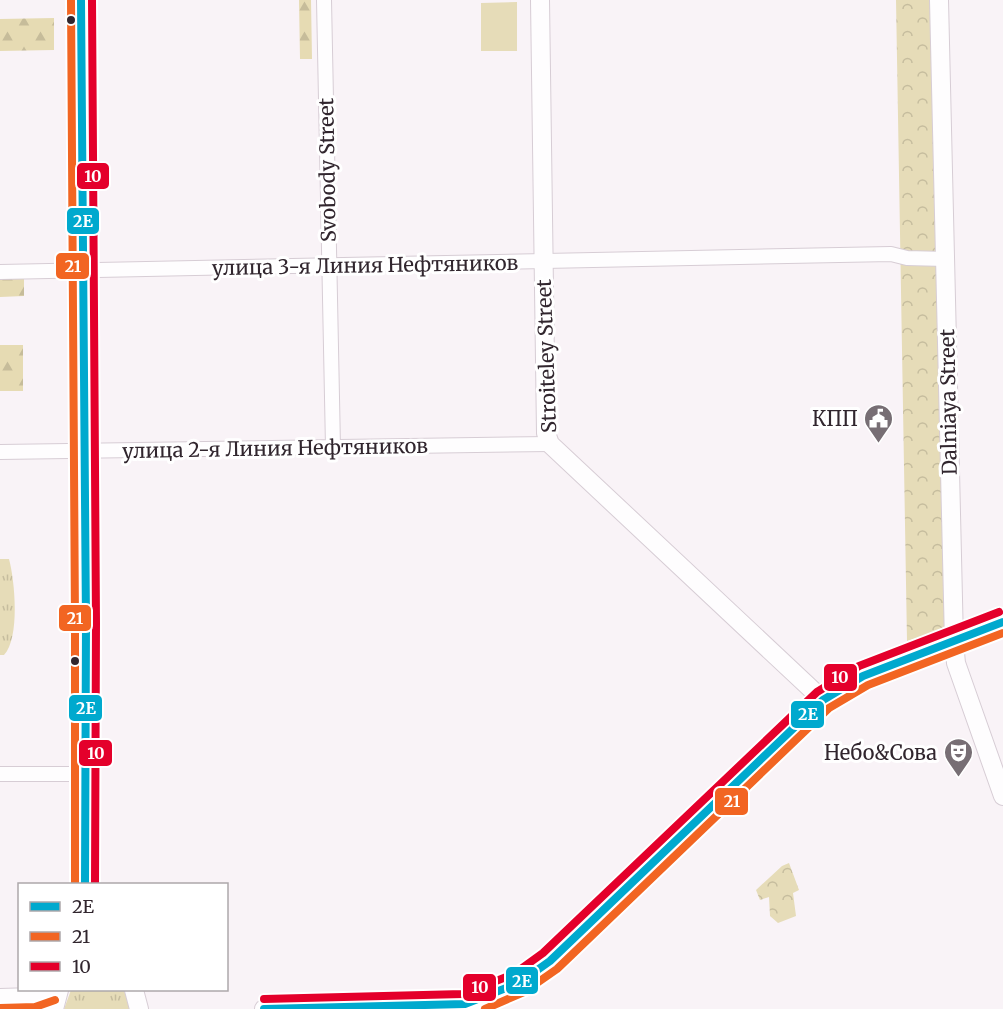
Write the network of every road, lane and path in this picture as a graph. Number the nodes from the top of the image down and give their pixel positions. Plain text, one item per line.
1 (81, 0) edge
2 (324, 0) edge
3 (540, 0) edge
4 (939, 0) edge
5 (945, 259) junction
6 (544, 262) junction
7 (329, 264) junction
8 (84, 270) junction
9 (0, 272) edge
10 (550, 444) junction
11 (333, 447) junction
12 (84, 451) junction
13 (0, 452) edge
14 (1003, 622) edge
15 (954, 642) junction
16 (823, 700) junction
17 (0, 774) edge
18 (86, 774) junction
19 (1003, 796) edge
20 (85, 883) edge
21 (48, 991) edge
22 (59, 991) edge
23 (0, 998) edge
24 (54, 1009) edge
25 (264, 1009) edge

1 - 8 main road
2 - 7 street, Svobody Street
3 - 6 main road, Stroiteley Street
4 - 5 main road, Dalniaya Street
5 - 6 street, улица 3-я Линия Нефтяников
5 - 15 main road, Dalniaya Street
6 - 7 street, улица 3-я Линия Нефтяников
6 - 10 main road, Stroiteley Street
7 - 8 street, улица 3-я Линия Нефтяников
7 - 11 street, Svobody Street
8 - 9 street, улица 3-я Линия Нефтяников
8 - 12 main road
10 - 11 street, улица 2-я Линия Нефтяников
10 - 16 main road, Stroiteley Street
11 - 12 street, улица 2-я Линия Нефтяников
12 - 13 street, улица 2-я Линия Нефтяников
12 - 18 main road
14 - 15 main road
15 - 16 main road
15 - 19 main road, Dalniaya Street
16 - 25 main road
17 - 18 street
18 - 20 main road
21 - 23 main road
22 - 24 main road

